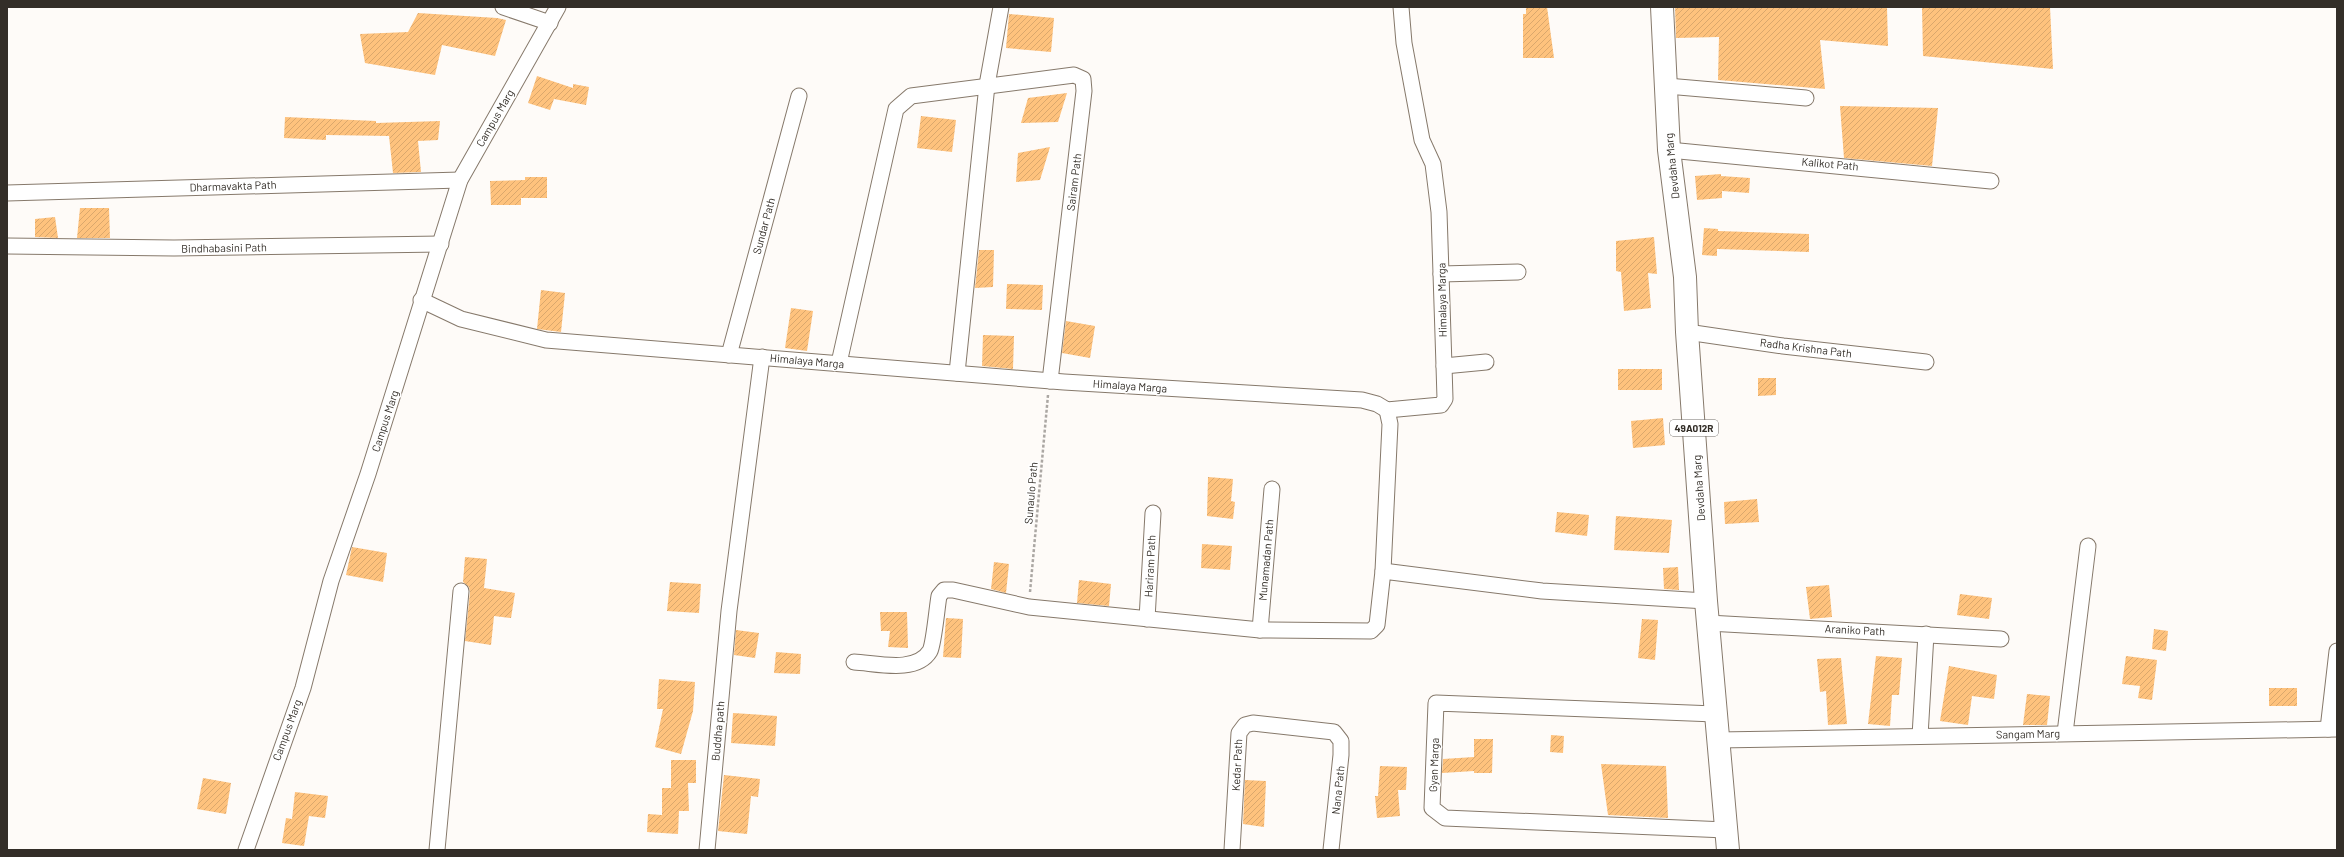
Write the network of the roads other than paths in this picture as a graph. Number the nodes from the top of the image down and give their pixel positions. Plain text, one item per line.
1 (503, 7) edge
2 (558, 7) edge
3 (1001, 7) edge
4 (1401, 7) edge
5 (1662, 7) edge
6 (550, 24) junction
7 (987, 85) junction
8 (1667, 86) junction
9 (799, 96) dead end
10 (1806, 98) dead end
11 (1669, 150) junction
12 (460, 180) junction
13 (1991, 181) dead end
14 (7, 193) edge
15 (441, 244) junction
16 (7, 246) edge
17 (1518, 272) dead end
18 (1441, 274) junction
19 (421, 300) junction
20 (1687, 332) junction
21 (729, 355) junction
22 (762, 357) junction
23 (1486, 362) dead end
24 (1926, 362) dead end
25 (839, 364) junction
26 (1444, 366) junction
27 (957, 373) junction
28 (1050, 381) junction
29 (1387, 410) junction
30 (1272, 489) dead end
31 (1153, 513) dead end
32 (2088, 546) dead end
33 (1383, 571) junction
34 (461, 591) dead end
35 (1706, 601) junction
36 (1148, 619) junction
37 (1708, 623) junction
38 (1260, 630) junction
39 (1926, 634) junction
40 (2001, 639) dead end
41 (2337, 651) edge
42 (854, 662) dead end
43 (1715, 714) junction
44 (2332, 729) edge
45 (1334, 732) joint
46 (2065, 733) junction
47 (1920, 736) junction
48 (1718, 740) junction
49 (1727, 840) edge
50 (246, 850) edge
51 (437, 850) edge
52 (707, 850) edge
53 (1232, 850) edge
54 (1331, 850) edge

1 - 6 street
2 - 6 street, Campus Marg
3 - 7 street
4 - 18 street, Himalaya Marga
5 - 8 main road, Devdaha Marg / 49A012R
6 - 12 street, Campus Marg
7 - 25 street, Sairam Path
7 - 27 street
7 - 28 street, Sairam Path
8 - 10 street
8 - 11 main road, Devdaha Marg / 49A012R
9 - 21 street, Sundar Path
11 - 13 street, Kalikot Path
11 - 20 main road, Devdaha Marg / 49A012R
12 - 14 street, Dharmavakta Path
12 - 15 street, Campus Marg
15 - 16 street, Bindhabasini Path
15 - 19 street, Campus Marg
17 - 18 street
18 - 26 street, Himalaya Marga
19 - 21 street, Himalaya Marga
19 - 50 street, Campus Marg
20 - 24 street, Radha Krishna Path
20 - 35 main road, Devdaha Marg / 49A012R
21 - 22 street, Himalaya Marga
22 - 25 street, Himalaya Marga
22 - 52 street, Buddha path
23 - 26 street
25 - 27 street, Himalaya Marga
26 - 29 street, Himalaya Marga
27 - 28 street, Himalaya Marga
28 - 29 street, Himalaya Marga
29 - 33 street
30 - 38 street, Munamadan Path
31 - 36 street, Hariram Path
32 - 46 street
33 - 35 street
33 - 38 street
34 - 51 street
35 - 37 main road, Devdaha Marg / 49A012R
36 - 38 street
36 - 42 street
37 - 39 street, Araniko Path
37 - 43 main road, Devdaha Marg / 49A012R
39 - 40 street, Araniko Path
39 - 47 street
41 - 44 street
43 - 48 main road, Devdaha Marg / 49A012R
43 - 49 street, Gyan Marga
44 - 46 street, Sangam Marg
45 - 53 street, Kedar Path
45 - 54 street, Nana Path
46 - 47 street, Sangam Marg
47 - 48 street, Sangam Marg
48 - 49 main road, Devdaha Marg / 49A012R

